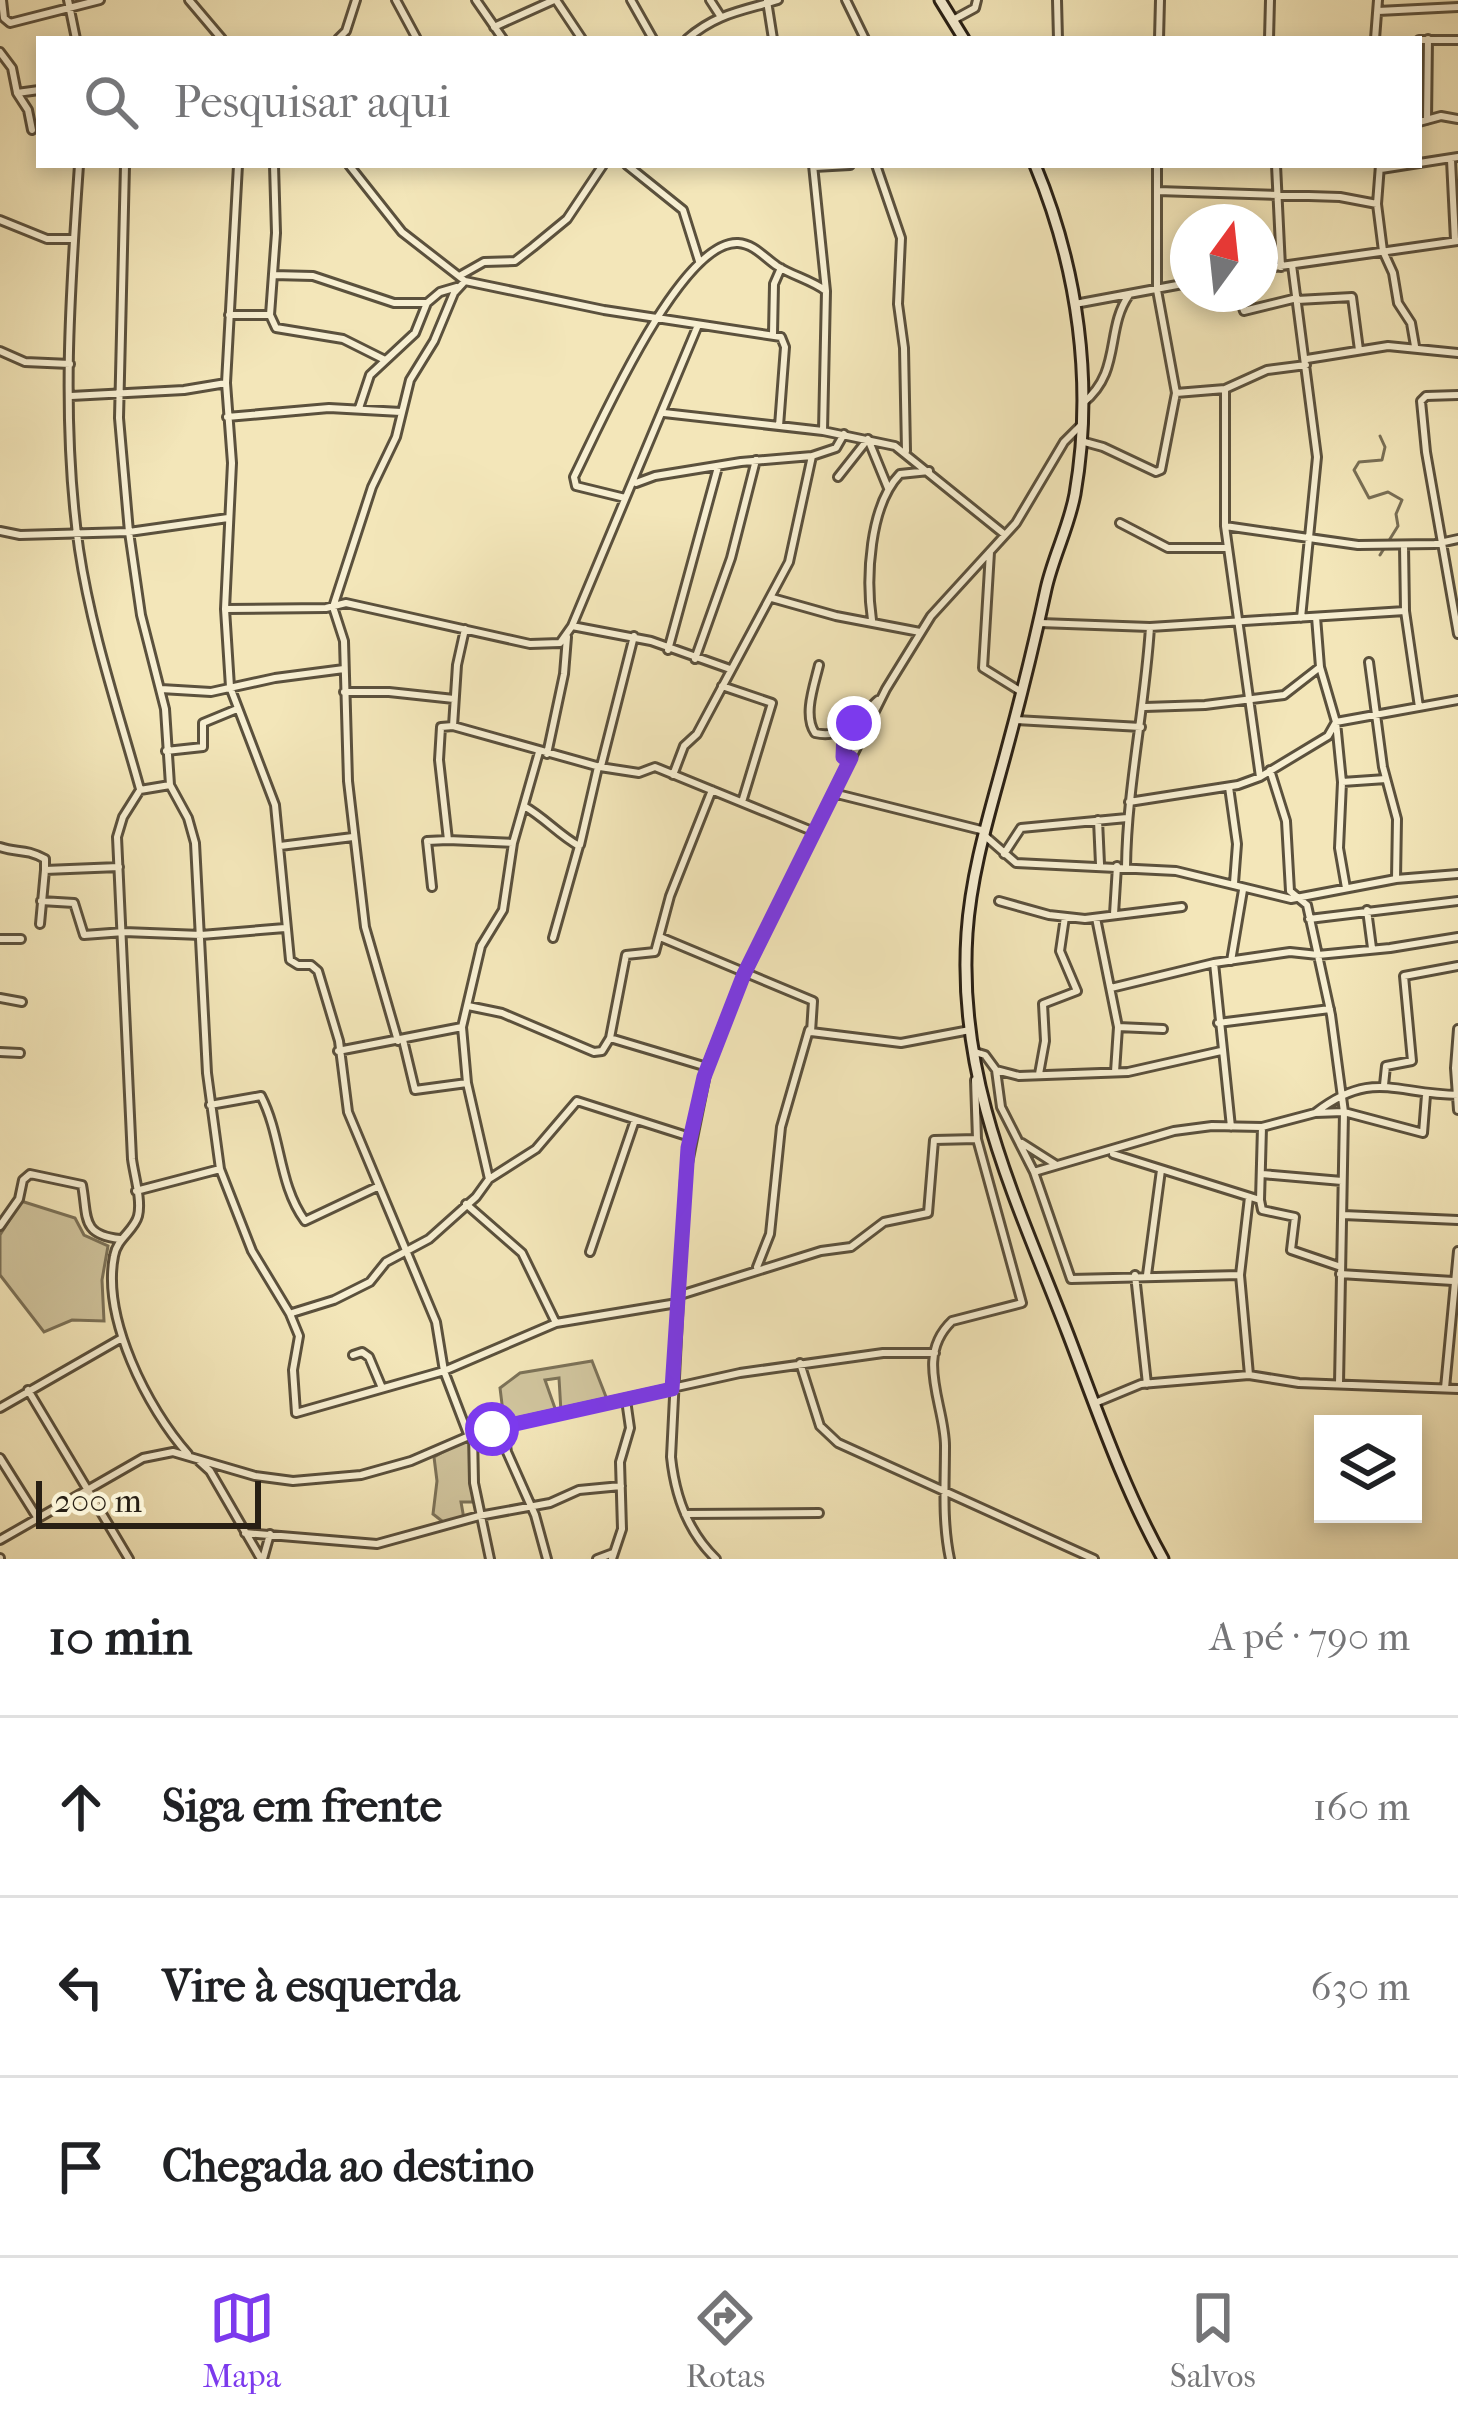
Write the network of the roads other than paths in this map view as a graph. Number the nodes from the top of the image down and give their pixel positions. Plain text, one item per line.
1 (2, 0) edge
2 (100, 0) edge
3 (189, 0) edge
4 (356, 0) edge
5 (396, 0) edge
6 (476, 0) edge
7 (555, 0) edge
8 (631, 0) edge
9 (710, 0) edge
10 (778, 0) edge
11 (846, 0) edge
12 (940, 0) edge
13 (977, 0) edge
14 (1057, 0) edge
15 (1160, 0) edge
16 (1270, 0) edge
17 (1378, 0) edge
18 (767, 2) edge
19 (69, 5) edge
20 (1458, 7) edge
21 (1378, 11) junction
22 (721, 17) junction
23 (4, 18) junction
24 (953, 20) junction
25 (494, 27) junction
26 (1, 31) edge
27 (75, 36) edge
28 (219, 36) edge
29 (341, 36) edge
30 (415, 36) edge
31 (500, 36) edge
32 (580, 36) edge
33 (651, 36) edge
34 (692, 36) edge
35 (773, 36) edge
36 (864, 36) edge
37 (962, 36) edge
38 (1058, 36) edge
39 (1159, 36) edge
40 (1269, 36) edge
41 (1375, 36) edge
42 (1423, 39) edge
43 (1458, 40) edge
44 (0, 52) edge
45 (36, 91) edge
46 (17, 93) junction
47 (1458, 119) edge
48 (1423, 121) edge
49 (32, 130) dead end
50 (1454, 159) edge
51 (1422, 162) edge
52 (79, 168) edge
53 (125, 168) edge
54 (238, 168) edge
55 (274, 168) edge
56 (351, 168) edge
57 (601, 168) edge
58 (631, 168) edge
59 (814, 168) edge
60 (877, 168) edge
61 (1036, 168) edge
62 (1157, 168) edge
63 (1276, 168) edge
64 (1380, 168) edge
65 (1158, 191) junction
66 (1277, 195) junction
67 (1377, 204) junction
68 (0, 220) edge
69 (74, 239) junction
70 (1457, 241) edge
71 (1383, 251) junction
72 (699, 261) junction
73 (1292, 265) junction
74 (1278, 267) edge
75 (1281, 267) junction
76 (781, 268) junction
77 (273, 275) junction
78 (462, 281) junction
79 (1170, 287) edge
80 (1156, 290) junction
81 (826, 291) junction
82 (1129, 295) junction
83 (1297, 299) junction
84 (427, 303) junction
85 (1278, 303) edge
86 (1075, 304) junction
87 (230, 315) junction
88 (270, 316) junction
89 (659, 316) junction
90 (698, 326) junction
91 (773, 334) junction
92 (1415, 346) junction
93 (1359, 350) junction
94 (0, 351) edge
95 (1458, 353) edge
96 (386, 360) junction
97 (1307, 362) junction
98 (70, 364) junction
99 (226, 383) junction
100 (1225, 388) junction
101 (1176, 393) junction
102 (121, 394) junction
103 (1458, 395) edge
104 (71, 396) junction
105 (1083, 403) junction
106 (359, 408) junction
107 (401, 412) junction
108 (662, 412) junction
109 (227, 417) junction
110 (1082, 424) junction
111 (779, 426) junction
112 (824, 431) junction
113 (844, 434) junction
114 (868, 439) junction
115 (1081, 441) junction
116 (906, 451) junction
117 (812, 456) junction
118 (756, 460) junction
119 (718, 467) junction
120 (930, 471) junction
121 (838, 477) dead end
122 (632, 484) junction
123 (889, 491) junction
124 (626, 499) junction
125 (230, 518) junction
126 (1120, 523) dead end
127 (1225, 526) junction
128 (0, 532) edge
129 (77, 532) junction
130 (129, 532) junction
131 (1004, 534) junction
132 (1311, 537) junction
133 (1458, 539) edge
134 (1443, 541) junction
135 (1404, 545) junction
136 (1228, 548) junction
137 (991, 549) junction
138 (772, 598) junction
139 (333, 607) junction
140 (225, 609) junction
141 (1405, 611) junction
142 (1316, 617) junction
143 (1301, 618) junction
144 (872, 620) junction
145 (1237, 622) junction
146 (1040, 623) junction
147 (572, 626) junction
148 (465, 627) junction
149 (1150, 627) junction
150 (920, 632) junction
151 (1458, 634) edge
152 (567, 637) junction
153 (634, 637) junction
154 (668, 650) junction
155 (695, 658) junction
156 (1370, 662) dead end
157 (819, 665) dead end
158 (1320, 667) junction
159 (344, 669) junction
160 (731, 670) junction
161 (722, 686) junction
162 (230, 687) junction
163 (161, 689) junction
164 (344, 692) junction
165 (1021, 692) junction
166 (454, 699) junction
167 (881, 699) junction
168 (1458, 700) edge
169 (1246, 701) junction
170 (1145, 706) junction
171 (1419, 707) junction
172 (237, 710) junction
173 (1377, 715) junction
174 (1014, 720) junction
175 (1336, 722) junction
176 (453, 726) junction
177 (1141, 727) junction
178 (844, 731) junction
179 (166, 751) junction
180 (543, 753) junction
181 (851, 758) junction
182 (599, 767) junction
183 (1270, 770) junction
184 (674, 775) junction
185 (1260, 777) junction
186 (1386, 779) junction
187 (1342, 782) junction
188 (170, 785) junction
189 (1229, 787) junction
190 (140, 790) junction
191 (712, 790) junction
192 (833, 794) junction
193 (742, 802) junction
194 (1129, 802) junction
195 (524, 806) junction
196 (1127, 818) junction
197 (1097, 820) junction
198 (812, 831) junction
199 (985, 833) junction
200 (353, 837) junction
201 (448, 840) junction
202 (513, 842) junction
203 (280, 846) junction
204 (579, 846) junction
205 (0, 847) edge
206 (1004, 854) junction
207 (1101, 865) junction
208 (118, 867) junction
209 (1122, 867) junction
210 (45, 870) junction
211 (1458, 874) edge
212 (1396, 879) junction
213 (1234, 884) junction
214 (432, 887) dead end
215 (1346, 888) junction
216 (1244, 890) junction
217 (1295, 898) junction
218 (41, 901) junction
219 (999, 901) dead end
220 (1458, 901) edge
221 (1182, 908) dead end
222 (1367, 910) junction
223 (1114, 914) junction
224 (1065, 917) junction
225 (1096, 918) junction
226 (1309, 919) junction
227 (40, 924) dead end
228 (285, 928) junction
229 (124, 932) junction
230 (201, 934) junction
231 (660, 937) junction
232 (1458, 937) edge
233 (554, 938) dead end
234 (0, 939) edge
235 (21, 939) dead end
236 (1372, 949) junction
237 (1318, 955) junction
238 (1231, 961) junction
239 (1214, 963) junction
240 (1458, 966) edge
241 (744, 974) junction
242 (1111, 988) junction
243 (0, 998) edge
244 (22, 1002) dead end
245 (468, 1006) junction
246 (1330, 1009) junction
247 (1218, 1023) junction
248 (462, 1027) junction
249 (1118, 1027) junction
250 (1163, 1029) dead end
251 (1458, 1029) edge
252 (809, 1030) junction
253 (970, 1030) junction
254 (610, 1038) junction
255 (400, 1041) junction
256 (1221, 1051) junction
257 (0, 1052) edge
258 (338, 1052) junction
259 (972, 1052) junction
260 (20, 1053) dead end
261 (707, 1067) junction
262 (996, 1070) junction
263 (1115, 1072) junction
264 (1039, 1074) junction
265 (975, 1080) junction
266 (467, 1083) junction
267 (1384, 1085) junction
268 (1340, 1094) junction
269 (1426, 1095) junction
270 (1457, 1095) edge
271 (210, 1105) junction
272 (1458, 1110) edge
273 (1343, 1112) junction
274 (1316, 1113) junction
275 (635, 1120) junction
276 (1231, 1126) junction
277 (1262, 1127) junction
278 (690, 1137) junction
279 (977, 1139) junction
280 (1020, 1142) junction
281 (1110, 1153) junction
282 (1055, 1164) junction
283 (220, 1169) junction
284 (1161, 1170) junction
285 (1034, 1172) junction
286 (1262, 1174) junction
287 (489, 1179) junction
288 (1342, 1180) junction
289 (378, 1186) junction
290 (136, 1191) junction
291 (1249, 1197) junction
292 (1260, 1200) junction
293 (466, 1204) junction
294 (1343, 1215) junction
295 (1458, 1220) edge
296 (0, 1226) edge
297 (120, 1239) junction
298 (407, 1251) junction
299 (590, 1252) dead end
300 (1458, 1256) edge
301 (755, 1270) junction
302 (1341, 1270) junction
303 (1135, 1275) junction
304 (1147, 1275) junction
305 (1240, 1275) junction
306 (1453, 1281) junction
307 (677, 1299) junction
308 (290, 1314) junction
309 (556, 1323) junction
310 (122, 1338) junction
311 (935, 1353) junction
312 (353, 1355) dead end
313 (800, 1363) junction
314 (444, 1371) junction
315 (1249, 1375) junction
316 (1147, 1384) junction
317 (1340, 1384) junction
318 (382, 1388) junction
319 (1445, 1388) junction
320 (672, 1389) junction
321 (1458, 1389) edge
322 (28, 1390) junction
323 (626, 1400) junction
324 (1094, 1404) junction
325 (0, 1408) edge
326 (503, 1426) junction
327 (470, 1434) junction
328 (176, 1440) junction
329 (168, 1452) junction
330 (189, 1455) junction
331 (0, 1458) edge
332 (214, 1469) junction
333 (621, 1486) junction
334 (942, 1488) junction
335 (85, 1490) junction
336 (531, 1506) junction
337 (685, 1514) junction
338 (819, 1514) dead end
339 (479, 1516) junction
340 (37, 1517) junction
341 (245, 1533) junction
342 (270, 1534) junction
343 (0, 1540) edge
344 (613, 1556) edge
345 (129, 1559) edge
346 (262, 1559) edge
347 (490, 1559) edge
348 (547, 1559) edge
349 (597, 1559) edge
350 (716, 1559) edge
351 (950, 1559) edge
352 (1094, 1559) edge
353 (1163, 1559) edge

1 - 23 street
2 - 19 street
3 - 28 street
4 - 29 street
5 - 30 street
6 - 25 street
7 - 25 street
7 - 32 street
8 - 33 street
9 - 22 street
10 - 18 street
11 - 36 street
12 - 24 main road
13 - 24 street
14 - 38 street
15 - 39 street
16 - 40 street
17 - 21 street
18 - 22 street
18 - 35 street
19 - 23 street
19 - 27 street
20 - 21 street
21 - 41 street
22 - 34 street
23 - 26 street
24 - 37 main road
25 - 31 street
42 - 43 street
42 - 48 street
44 - 46 street
45 - 46 street
46 - 49 street
47 - 48 street
50 - 51 street
50 - 70 street
52 - 69 street
53 - 102 street
54 - 87 street
55 - 77 street
56 - 78 street
57 - 78 street
58 - 72 street
59 - 81 street
60 - 116 street
61 - 86 main road
62 - 65 street
63 - 66 street
64 - 67 street
65 - 66 street
65 - 80 street
66 - 67 street
66 - 75 street
67 - 71 street
68 - 69 street
69 - 98 street
70 - 71 street
71 - 73 street
71 - 92 street
72 - 76 street
72 - 89 street
73 - 75 street
73 - 83 street
74 - 75 street
76 - 81 street
76 - 91 street
77 - 84 street
77 - 88 street
78 - 84 street
78 - 89 street
78 - 107 street
79 - 80 street
80 - 82 street
80 - 101 street
81 - 112 street
82 - 86 street
82 - 105 street
83 - 85 street
83 - 93 street
83 - 97 street
84 - 96 street
86 - 105 main road
87 - 88 street
87 - 99 street
88 - 96 street
89 - 90 street
89 - 124 street
90 - 91 street
90 - 108 street
91 - 111 street
92 - 93 street
92 - 95 street
93 - 97 street
94 - 98 street
96 - 106 street
97 - 100 street
97 - 132 street
98 - 104 street
99 - 102 street
99 - 109 street
100 - 101 street
100 - 127 street
101 - 115 street
102 - 104 street
102 - 130 street
103 - 134 street
104 - 129 street
105 - 110 main road
106 - 107 street
106 - 109 street
107 - 139 street
108 - 111 street
108 - 122 street
109 - 125 street
110 - 115 main road
110 - 131 street
111 - 112 street
112 - 113 street
113 - 114 street
113 - 117 street
114 - 116 street
114 - 121 street
114 - 123 street
115 - 146 main road
116 - 120 street
117 - 118 street
117 - 138 street
118 - 119 street
118 - 155 street
119 - 122 street
119 - 154 street
120 - 123 street
120 - 131 street
122 - 124 street
123 - 144 street
124 - 147 street
125 - 130 street
125 - 140 street
126 - 136 street
127 - 132 street
127 - 136 street
128 - 129 street
129 - 130 street
129 - 190 street
130 - 163 street
131 - 137 street
132 - 135 street
132 - 143 street
133 - 134 street
134 - 135 street
134 - 151 street
135 - 141 street
136 - 145 street
137 - 150 street
137 - 165 street
138 - 144 street
138 - 160 street
139 - 140 street
139 - 148 street
139 - 159 street
140 - 162 street
141 - 142 street
141 - 171 street
142 - 143 street
142 - 158 street
143 - 145 street
144 - 150 street
145 - 149 street
145 - 169 street
146 - 149 street
146 - 165 main road
147 - 152 street
147 - 153 street
148 - 152 street
148 - 166 street
149 - 170 street
150 - 167 street
152 - 180 street
153 - 154 street
153 - 182 street
154 - 155 street
155 - 160 street
156 - 173 street
157 - 178 street
158 - 169 street
158 - 175 street
159 - 162 street
159 - 164 street
160 - 161 street
161 - 184 street
161 - 193 street
162 - 163 street
162 - 172 street
163 - 179 street
164 - 166 street
164 - 200 street
165 - 174 main road
166 - 176 street
167 - 178 street
167 - 181 street
168 - 171 street
169 - 170 street
169 - 185 street
170 - 177 street
171 - 173 street
172 - 179 street
172 - 203 street
173 - 175 street
173 - 186 street
174 - 177 street
174 - 199 main road
175 - 183 street
175 - 187 street
176 - 180 street
176 - 201 street
177 - 194 street
178 - 181 street
179 - 188 street
180 - 182 street
180 - 195 street
181 - 192 street
182 - 184 street
182 - 204 street
183 - 185 street
183 - 217 street
184 - 191 street
185 - 189 street
186 - 187 street
186 - 212 street
187 - 215 street
188 - 190 street
188 - 230 street
189 - 194 street
189 - 213 street
190 - 208 street
191 - 193 street
191 - 231 street
192 - 198 street
192 - 199 street
193 - 198 street
194 - 196 street
195 - 202 street
195 - 204 street
196 - 197 street
196 - 209 street
197 - 206 street
197 - 207 street
198 - 241 street
199 - 206 street
199 - 253 main road
200 - 203 street
200 - 255 street
201 - 202 street
201 - 214 street
202 - 245 street
203 - 228 street
204 - 233 street
205 - 210 street
206 - 207 street
207 - 209 street
208 - 210 street
208 - 229 street
209 - 213 street
209 - 223 street
210 - 218 street
211 - 212 street
212 - 215 street
213 - 216 street
215 - 217 street
216 - 217 street
216 - 238 street
217 - 226 street
218 - 227 street
218 - 229 street
219 - 224 street
220 - 222 street
221 - 223 street
222 - 226 street
222 - 236 street
223 - 225 street
224 - 225 street
224 - 264 street
225 - 242 street
226 - 237 street
228 - 230 street
228 - 258 street
229 - 230 street
229 - 290 street
230 - 271 street
231 - 241 street
231 - 254 street
232 - 236 street
234 - 235 street
236 - 237 street
237 - 238 street
237 - 246 street
238 - 239 street
239 - 242 street
239 - 247 street
240 - 267 street
241 - 252 street
241 - 261 street
242 - 249 street
243 - 244 street
245 - 248 street
245 - 254 street
246 - 247 street
246 - 268 street
247 - 256 street
248 - 255 street
248 - 266 street
249 - 250 street
249 - 263 street
251 - 270 street
252 - 253 street
252 - 301 street
253 - 259 main road
254 - 261 street
255 - 258 street
255 - 266 street
256 - 263 street
256 - 276 street
257 - 260 street
258 - 289 street
259 - 262 street
259 - 265 main road
261 - 278 street
262 - 264 street
262 - 280 street
263 - 264 street
265 - 279 street
265 - 324 main road
266 - 287 street
267 - 268 street
267 - 269 street
268 - 273 street
268 - 274 street
269 - 270 street
269 - 273 street
270 - 272 street
271 - 283 street
271 - 289 street
273 - 274 street
273 - 288 street
274 - 277 street
275 - 278 street
275 - 287 street
275 - 299 street
276 - 277 street
276 - 281 street
277 - 286 street
278 - 307 street
279 - 301 street
279 - 311 street
280 - 282 street
280 - 285 street
281 - 282 street
281 - 284 street
282 - 285 street
283 - 290 street
283 - 308 street
284 - 291 street
284 - 304 street
285 - 303 street
286 - 288 street
286 - 292 street
287 - 293 street
288 - 294 street
289 - 298 street
290 - 297 street
291 - 292 street
291 - 305 street
292 - 302 street
293 - 298 street
293 - 309 street
294 - 295 street
294 - 302 street
296 - 297 street
297 - 310 street
298 - 308 street
298 - 314 street
300 - 306 street
301 - 307 street
302 - 306 street
302 - 317 street
303 - 304 street
303 - 316 street
304 - 305 street
305 - 315 street
306 - 319 street
307 - 309 street
307 - 320 street
308 - 318 street
309 - 314 street
310 - 322 street
310 - 328 street
311 - 313 street
311 - 334 street
312 - 318 street
313 - 320 street
313 - 334 street
314 - 318 street
314 - 327 street
315 - 316 street
315 - 317 street
316 - 324 street
317 - 319 street
319 - 321 street
320 - 323 street
320 - 337 street
322 - 325 street
322 - 335 street
323 - 326 street
323 - 333 street
324 - 353 main road
326 - 327 street
326 - 336 street
327 - 332 street
327 - 339 street
328 - 329 street
328 - 330 street
329 - 330 street
329 - 335 street
330 - 332 street
331 - 340 street
332 - 341 street
333 - 336 street
333 - 344 street
334 - 351 street
334 - 352 street
335 - 340 street
335 - 345 street
336 - 339 street
336 - 348 street
337 - 338 street
337 - 350 street
339 - 342 street
339 - 347 street
340 - 343 street
341 - 342 street
341 - 346 street
342 - 346 street
344 - 349 street

